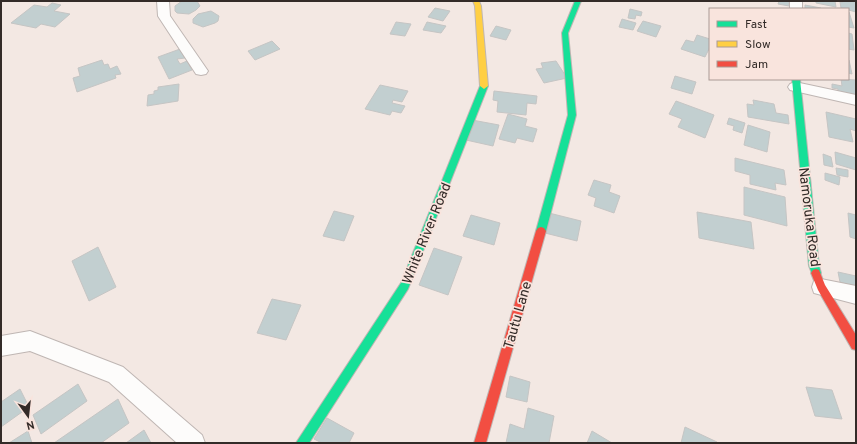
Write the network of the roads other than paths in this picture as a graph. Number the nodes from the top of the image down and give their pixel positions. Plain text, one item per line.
1 (163, 1) edge
2 (476, 1) edge
3 (578, 1) edge
4 (201, 71) dead end
5 (796, 83) edge
6 (856, 100) edge
7 (821, 287) junction
8 (856, 296) edge
9 (856, 345) edge
10 (1, 346) edge
11 (194, 443) edge
12 (302, 443) edge
13 (480, 443) edge

1 - 4 street
2 - 12 street, White River Road
3 - 13 street, Tautu Lane
5 - 6 street
5 - 7 street, Namoruka Road
7 - 8 street
7 - 9 street, Namoruka Road
10 - 11 street

